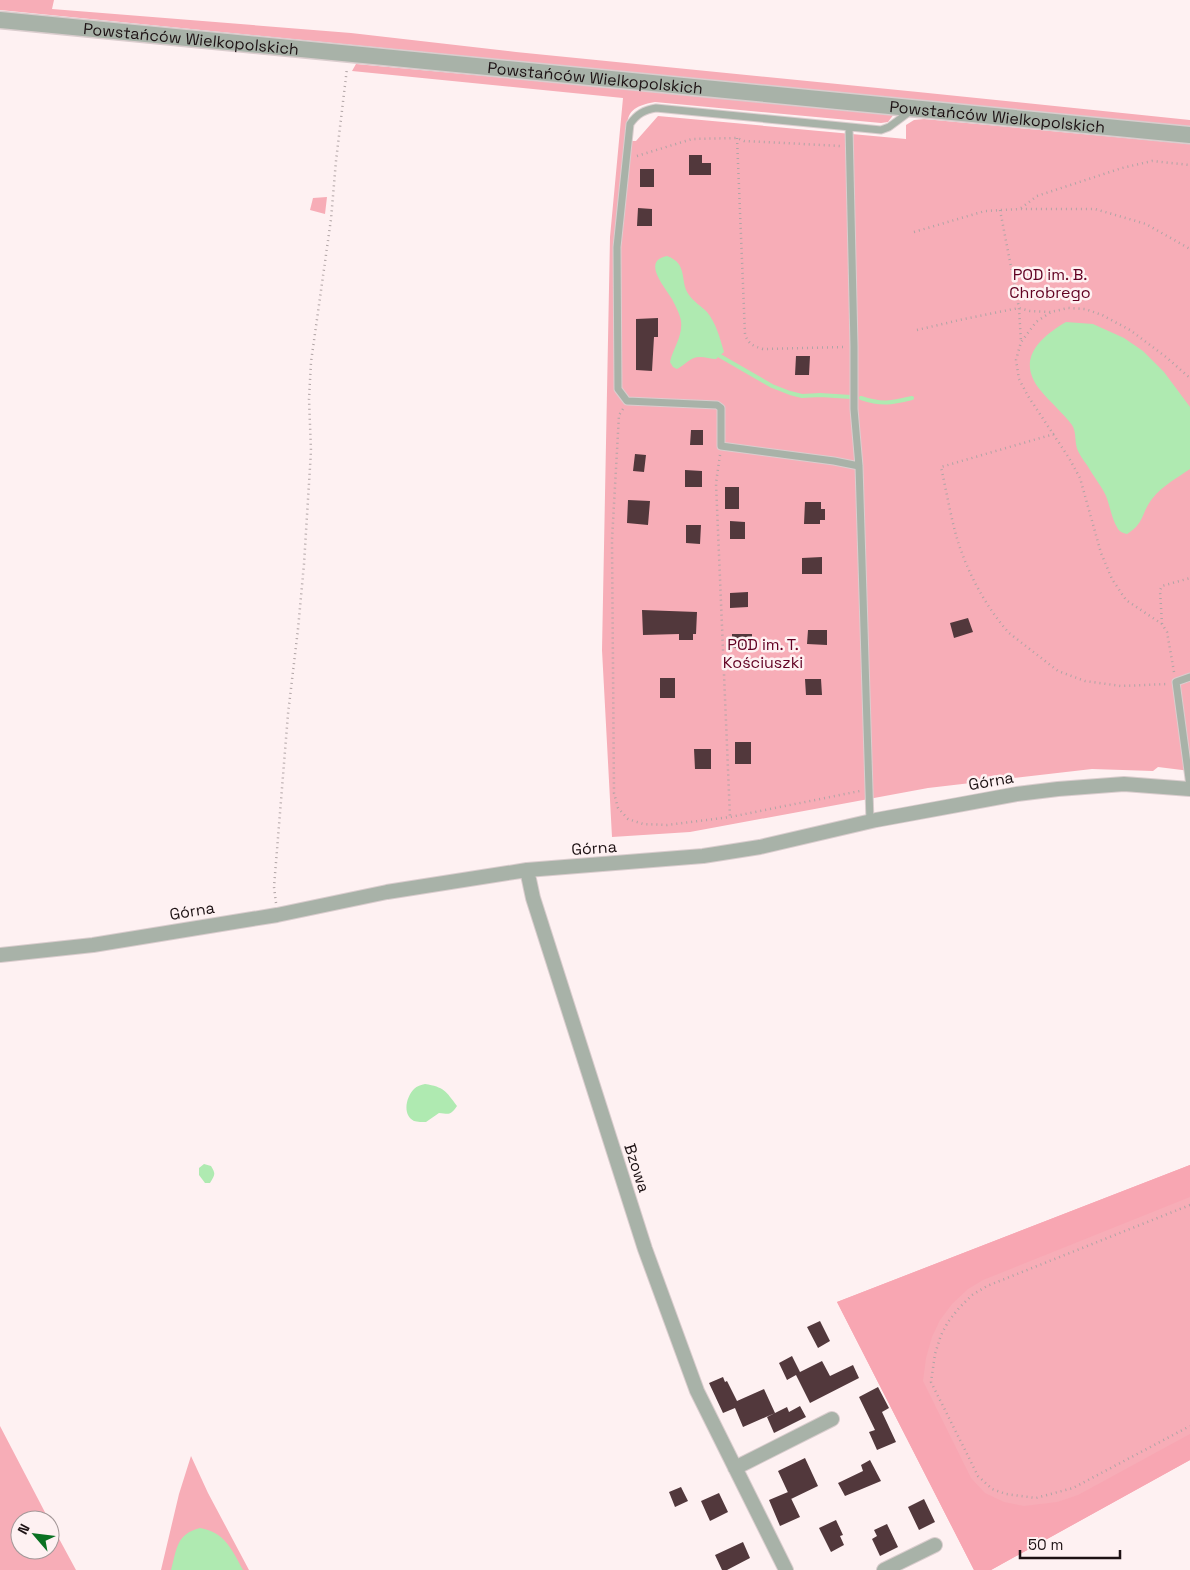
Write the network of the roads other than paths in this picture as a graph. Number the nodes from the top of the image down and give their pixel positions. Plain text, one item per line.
1 (0, 20) edge
2 (914, 108) junction
3 (849, 127) junction
4 (1190, 136) edge
5 (859, 466) junction
6 (1190, 678) edge
7 (1190, 787) edge
8 (870, 822) junction
9 (527, 870) junction
10 (0, 955) edge
11 (832, 1419) dead end
12 (735, 1468) junction
13 (935, 1545) dead end
14 (786, 1570) edge
15 (884, 1570) edge

1 - 2 street, Powstańców Wielkopolskich
2 - 3 lane
2 - 4 street, Powstańców Wielkopolskich
3 - 5 lane
3 - 5 lane
5 - 8 lane
6 - 7 lane
7 - 8 street, Górna
8 - 9 street, Górna
9 - 10 street, Górna
9 - 12 street, Bzowa
11 - 12 street
12 - 14 street, Bzowa
13 - 15 street

